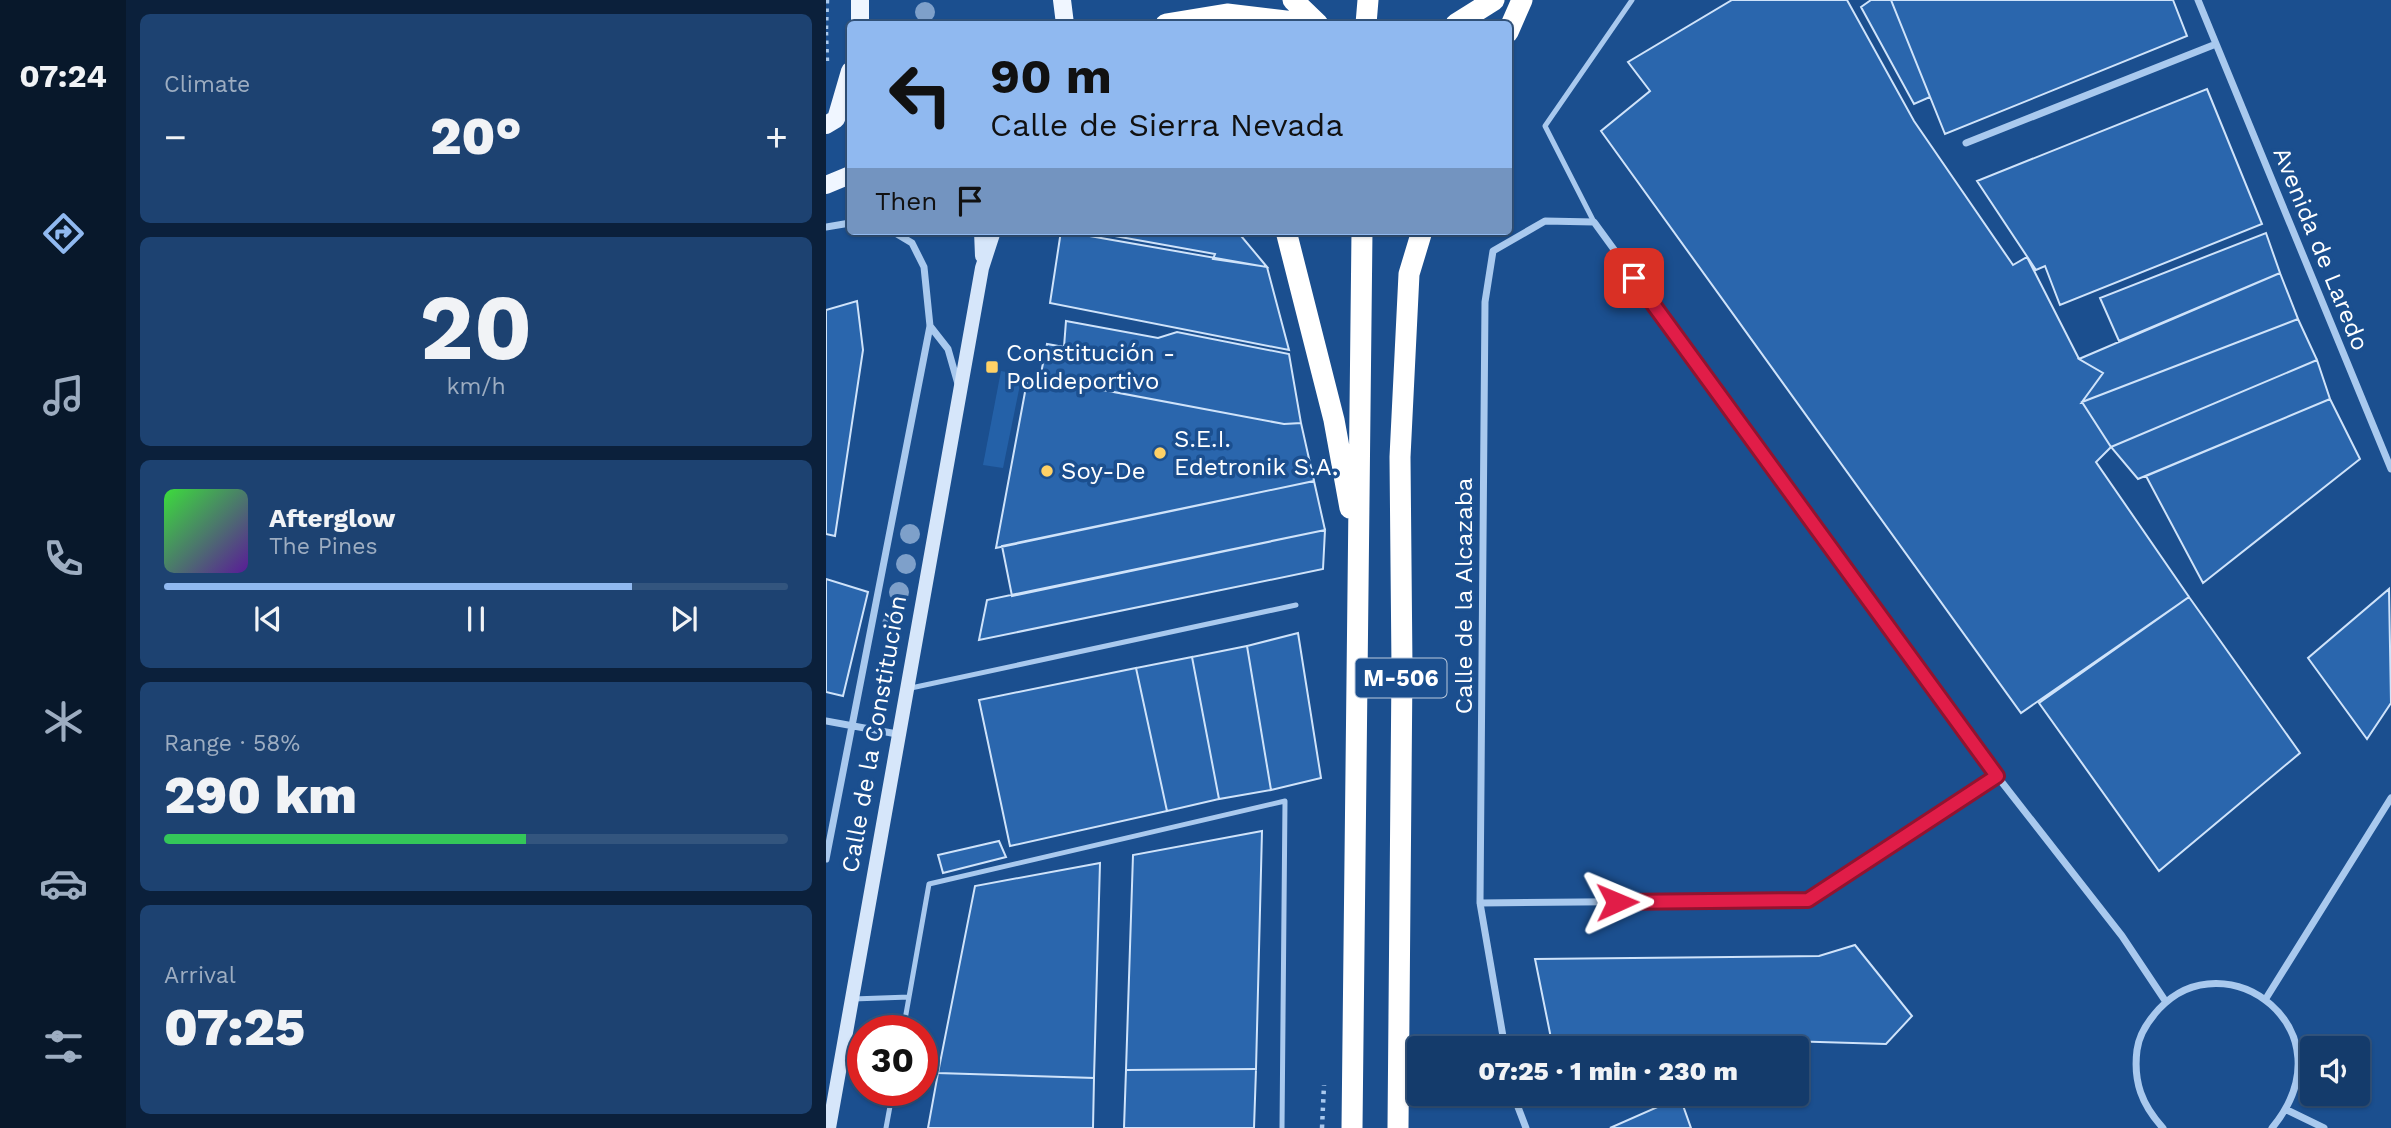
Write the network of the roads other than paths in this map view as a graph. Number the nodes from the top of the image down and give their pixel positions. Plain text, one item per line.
1 (860, 0) edge
2 (1062, 0) edge
3 (1293, 0) edge
4 (1367, 0) edge
5 (1494, 0) edge
6 (1522, 0) edge
7 (1632, 0) edge
8 (2198, 0) edge
9 (1227, 13) edge
10 (860, 21) edge
11 (1065, 21) edge
12 (1183, 21) edge
13 (1288, 21) edge
14 (1315, 21) edge
15 (1366, 21) edge
16 (1461, 21) edge
17 (1512, 23) edge
18 (2216, 44) junction
19 (847, 81) edge
20 (826, 125) edge
21 (1966, 143) dead end
22 (847, 176) edge
23 (826, 185) edge
24 (1594, 222) junction
25 (847, 223) edge
26 (826, 227) edge
27 (899, 235) edge
28 (981, 235) edge
29 (993, 235) edge
30 (1287, 235) edge
31 (1362, 235) edge
32 (1421, 235) edge
33 (982, 268) junction
34 (930, 326) junction
35 (960, 390) junction
36 (2391, 469) edge
37 (1359, 558) junction
38 (1296, 605) dead end
39 (904, 689) junction
40 (826, 721) edge
41 (850, 727) junction
42 (897, 734) junction
43 (1997, 776) junction
44 (2391, 797) edge
45 (826, 859) edge
46 (1480, 903) junction
47 (909, 997) junction
48 (851, 999) junction
49 (2266, 1000) junction
50 (2166, 1002) junction
51 (906, 1015) edge
52 (1503, 1036) edge
53 (890, 1106) edge
54 (1518, 1106) edge
55 (2287, 1110) junction
56 (829, 1128) edge
57 (886, 1128) edge
58 (1282, 1128) edge
59 (1352, 1128) edge
60 (1398, 1128) edge
61 (1526, 1128) edge
62 (2163, 1128) edge
63 (2272, 1128) edge
64 (2324, 1128) edge

1 - 10 main road
2 - 11 main road
3 - 14 highway
4 - 15 highway
5 - 16 highway
6 - 17 highway
7 - 24 lane
8 - 18 street, Avenida de Laredo
9 - 12 highway
9 - 13 highway
18 - 21 street
18 - 36 street, Avenida de Laredo
19 - 20 main road
22 - 23 main road
24 - 43 street
24 - 46 street, Calle de la Alcazaba
25 - 26 street
27 - 34 street, Calle de la Constitución
28 - 33 main road, Calle de la Constitución
29 - 33 main road, Calle de la Constitución
30 - 37 highway
31 - 37 highway, M-506
32 - 60 highway, M-506
33 - 35 main road, Calle de la Constitución
34 - 35 street, Calle de la Constitución
34 - 41 street, Calle de la Constitución
35 - 39 main road, Calle de la Constitución
37 - 59 highway, M-506
38 - 39 lane
39 - 42 main road, Calle de la Constitución
40 - 41 street
41 - 42 street
41 - 45 street, Calle de la Constitución
42 - 48 main road, Calle de la Constitución
43 - 46 street
43 - 50 street
44 - 49 street
46 - 52 street, Calle de la Alcazaba
47 - 48 lane
47 - 51 lane
47 - 58 lane
48 - 56 main road, Calle de la Constitución
49 - 50 street
49 - 55 street
50 - 62 street
53 - 57 lane
54 - 61 street
55 - 63 street
55 - 64 street

